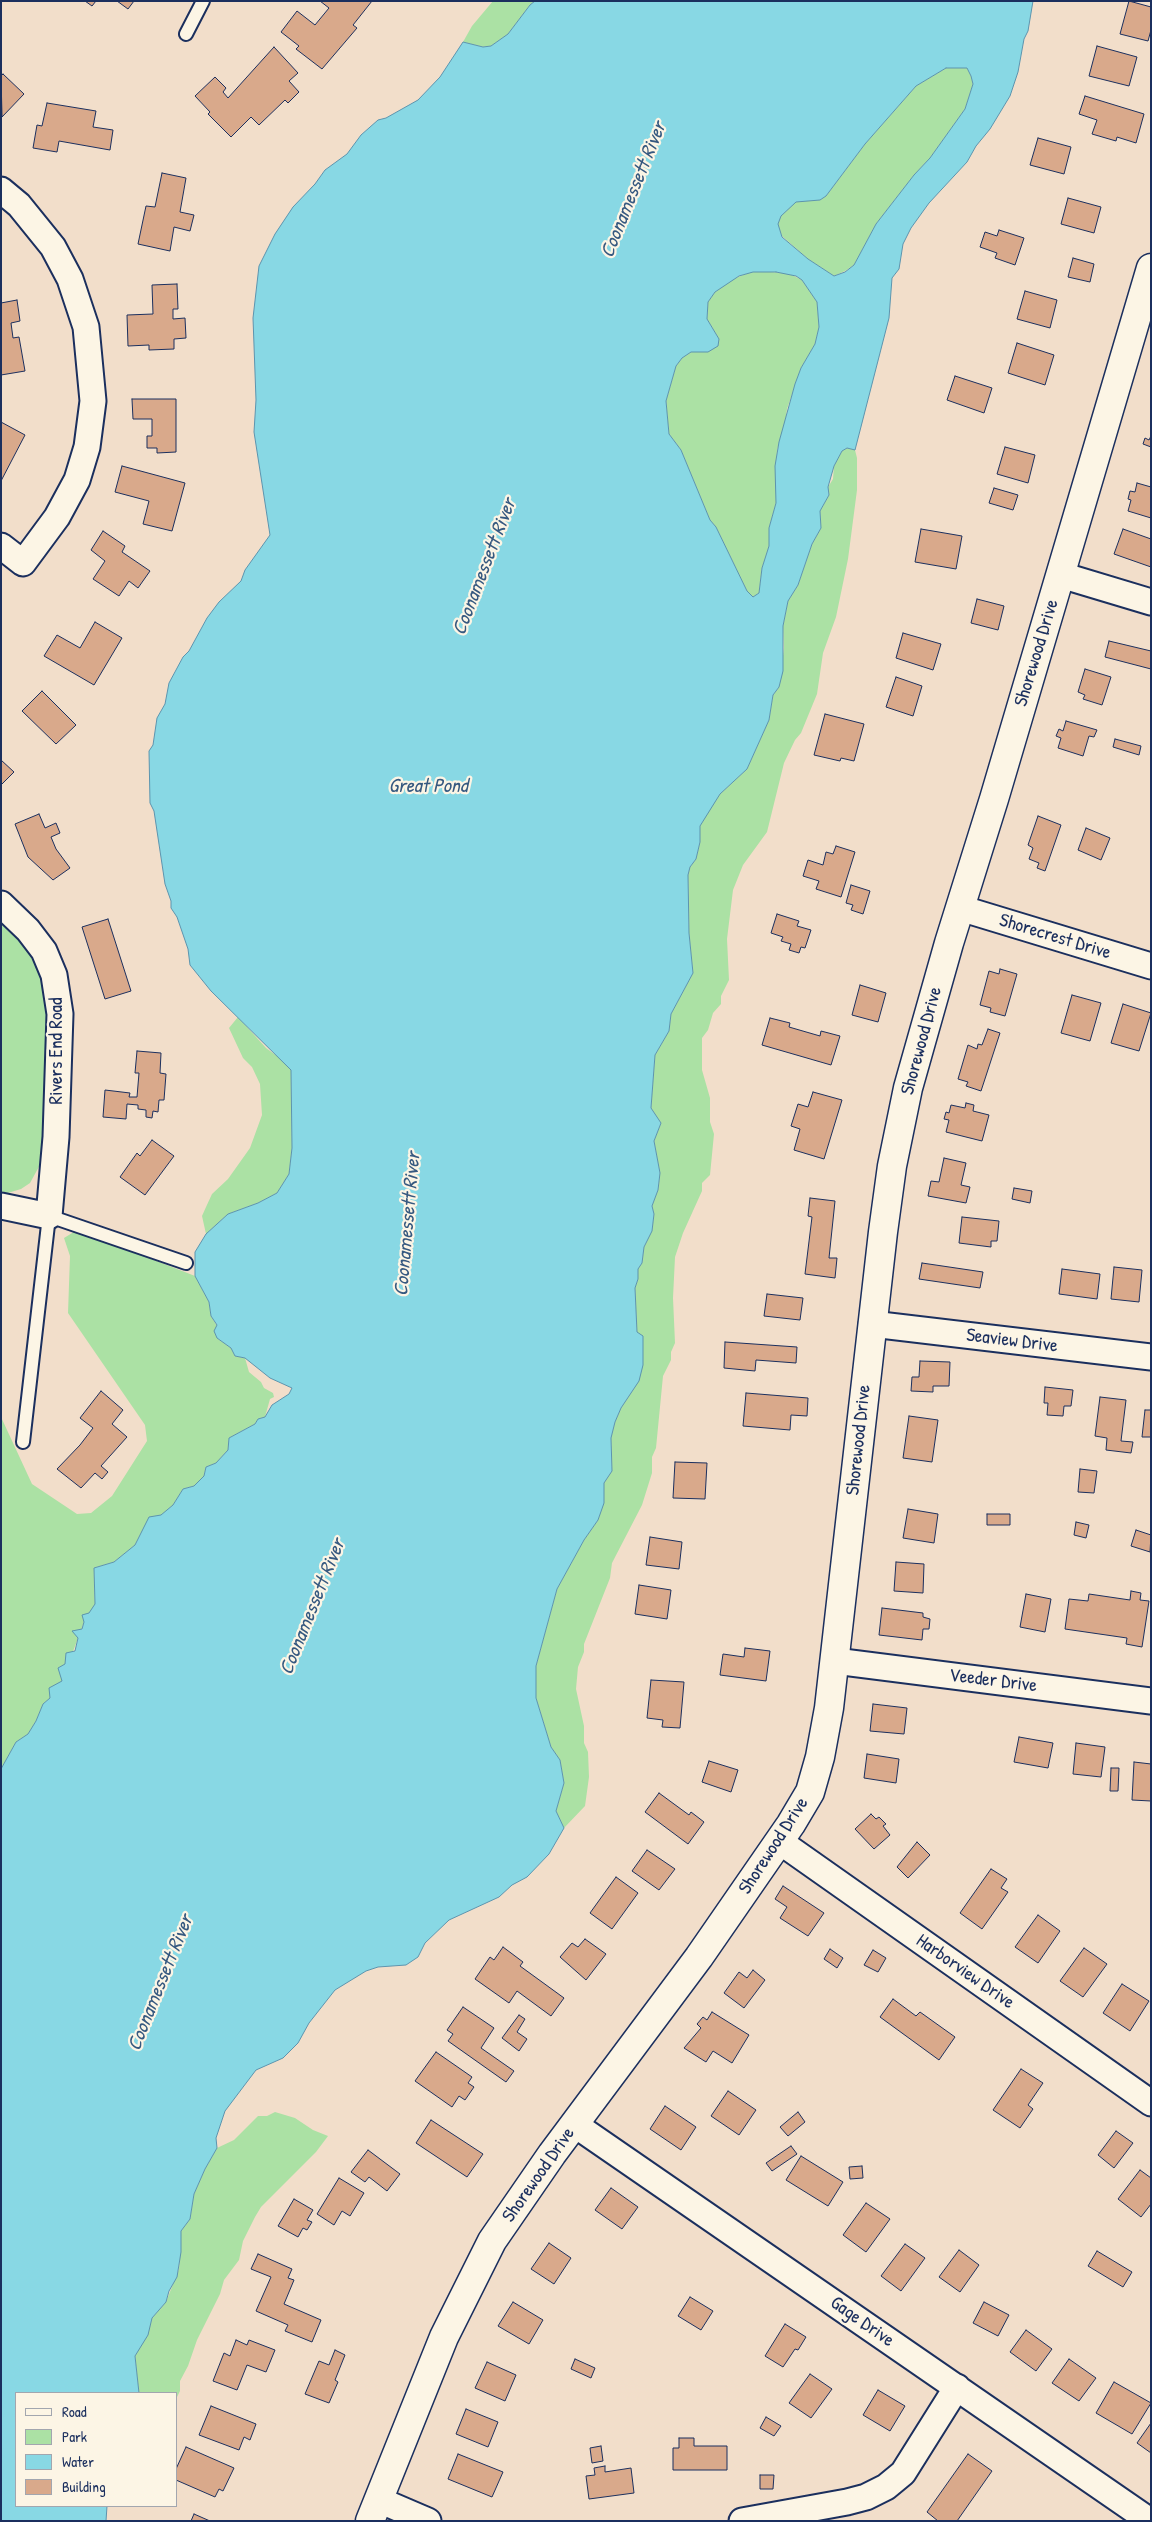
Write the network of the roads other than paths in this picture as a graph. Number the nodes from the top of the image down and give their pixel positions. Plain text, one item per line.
1 (203, 1) edge
2 (186, 34) dead end
3 (1, 190) edge
4 (1151, 268) edge
5 (1, 546) edge
6 (1060, 575) junction
7 (1151, 602) edge
8 (1, 904) edge
9 (960, 908) junction
10 (1151, 966) edge
11 (1, 1206) edge
12 (49, 1216) junction
13 (186, 1262) dead end
14 (872, 1324) junction
15 (1151, 1357) edge
16 (23, 1442) dead end
17 (835, 1661) junction
18 (1151, 1701) edge
19 (780, 1841) junction
20 (1151, 2103) edge
21 (574, 2124) junction
22 (957, 2387) junction
23 (375, 2510) edge
24 (428, 2521) edge
25 (742, 2521) edge
26 (1150, 2521) edge

1 - 2 lane
3 - 5 street
4 - 6 street, Shorewood Drive
6 - 7 street
6 - 9 street, Shorewood Drive
8 - 12 street, Rivers End Road
9 - 10 street, Shorecrest Drive
9 - 14 street, Shorewood Drive
11 - 12 street
12 - 13 lane
12 - 16 lane
14 - 15 street, Seaview Drive
14 - 17 street, Shorewood Drive
17 - 18 street, Veeder Drive
17 - 19 street, Shorewood Drive
19 - 20 street, Harborview Drive
19 - 21 street, Shorewood Drive
21 - 22 street, Gage Drive
21 - 23 street, Shorewood Drive
22 - 25 street
22 - 26 street, Gage Drive
23 - 24 street

